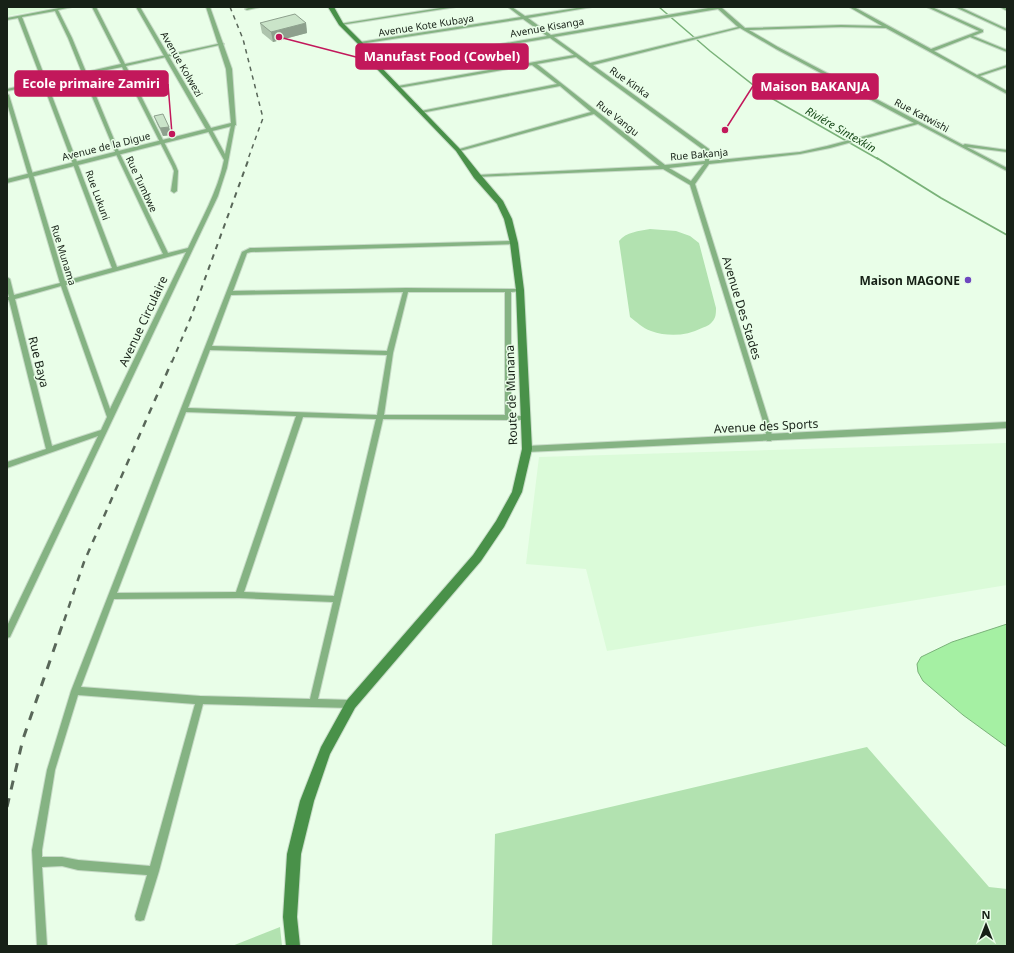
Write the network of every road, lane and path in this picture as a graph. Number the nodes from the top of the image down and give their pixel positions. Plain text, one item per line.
1 (70, 7) edge
2 (94, 7) edge
3 (138, 7) edge
4 (208, 7) edge
5 (258, 7) edge
6 (331, 7) edge
7 (454, 7) edge
8 (510, 7) edge
9 (590, 7) edge
10 (720, 7) edge
11 (851, 7) edge
12 (928, 7) edge
13 (957, 7) edge
14 (1002, 7) edge
15 (247, 9) dead end
16 (56, 10) junction
17 (1007, 10) edge
18 (20, 16) junction
19 (525, 18) junction
20 (7, 19) edge
21 (341, 24) junction
22 (886, 27) junction
23 (742, 28) junction
24 (1007, 30) edge
25 (549, 36) junction
26 (970, 36) junction
27 (360, 43) junction
28 (222, 44) junction
29 (932, 51) junction
30 (1007, 51) edge
31 (167, 56) junction
32 (576, 56) junction
33 (534, 64) junction
34 (123, 65) junction
35 (589, 65) junction
36 (378, 66) junction
37 (1007, 66) edge
38 (85, 73) junction
39 (977, 76) junction
40 (45, 82) junction
41 (560, 85) junction
42 (398, 87) junction
43 (7, 90) edge
44 (1007, 93) edge
45 (7, 95) edge
46 (421, 112) junction
47 (595, 112) junction
48 (918, 123) junction
49 (233, 125) junction
50 (210, 131) junction
51 (162, 143) junction
52 (957, 143) junction
53 (458, 150) junction
54 (1007, 151) edge
55 (118, 154) junction
56 (226, 160) junction
57 (707, 163) junction
58 (76, 164) junction
59 (664, 167) junction
60 (1007, 170) edge
61 (32, 175) junction
62 (477, 176) junction
63 (7, 181) edge
64 (692, 184) junction
65 (174, 191) dead end
66 (514, 243) junction
67 (189, 249) junction
68 (166, 255) junction
69 (115, 269) junction
70 (7, 280) edge
71 (63, 284) junction
72 (406, 290) junction
73 (508, 290) junction
74 (520, 290) junction
75 (229, 293) junction
76 (9, 298) edge
77 (208, 348) junction
78 (390, 353) junction
79 (184, 410) junction
80 (300, 415) junction
81 (110, 417) junction
82 (380, 417) junction
83 (508, 418) junction
84 (526, 418) junction
85 (1007, 424) edge
86 (104, 431) junction
87 (769, 438) junction
88 (527, 449) junction
89 (50, 450) junction
90 (7, 465) edge
91 (239, 595) junction
92 (110, 596) junction
93 (338, 599) junction
94 (7, 634) edge
95 (75, 691) junction
96 (200, 700) junction
97 (313, 702) junction
98 (351, 704) junction
99 (37, 861) junction
100 (154, 871) junction
101 (140, 916) dead end
102 (42, 946) edge
103 (293, 946) edge

1 - 16 street
2 - 34 street
3 - 31 street, Avenue Kolwezi
4 - 28 street, Avenue Circulaire
5 - 15 street
6 - 21 main road, Route de Munana
7 - 21 street
8 - 19 street, Rue Kinka
9 - 19 street, Avenue Kote Kubaya
10 - 23 street, Rue Katwishi
10 - 25 street, Avenue Kisanga
11 - 22 street
12 - 26 street
13 - 24 street
14 - 17 street
16 - 18 street
16 - 38 street, Rue Tumbwe
18 - 20 street
18 - 40 street, Rue Lukuni
19 - 25 street, Rue Kinka
19 - 27 street, Avenue Kote Kubaya
21 - 27 main road, Route de Munana
22 - 23 street
22 - 29 street
23 - 35 street
23 - 48 street, Rue Katwishi
25 - 32 street, Rue Kinka
25 - 36 street, Avenue Kisanga
26 - 29 street
26 - 30 street
27 - 36 main road, Route de Munana
28 - 31 street
28 - 49 street, Avenue Circulaire
29 - 39 street
31 - 34 street
31 - 50 street, Avenue Kolwezi
32 - 33 street
32 - 35 street, Rue Kinka
33 - 41 street, Rue Vangu
33 - 42 street
34 - 38 street
34 - 51 street
35 - 57 street, Rue Kinka
36 - 42 main road, Route de Munana
37 - 39 street
38 - 40 street
38 - 55 street, Rue Tumbwe
39 - 44 street
40 - 43 street
40 - 58 street, Rue Lukuni
41 - 46 street
41 - 47 street, Rue Vangu
42 - 46 main road, Route de Munana
45 - 61 street, Rue Munama
46 - 53 main road, Route de Munana
47 - 53 street
47 - 59 street, Rue Vangu
48 - 52 street, Rue Katwishi
48 - 57 street, Rue Bakanja
49 - 50 street, Avenue de la Digue
49 - 56 street, Avenue Circulaire
50 - 51 street, Avenue de la Digue
50 - 56 street
51 - 55 street, Avenue de la Digue
51 - 65 street
52 - 54 street
52 - 60 street, Rue Katwishi
53 - 62 main road, Route de Munana
55 - 58 street, Avenue de la Digue
55 - 68 street, Rue Tumbwe
56 - 67 street, Avenue Circulaire
57 - 59 street, Rue Bakanja
57 - 64 street
58 - 61 street, Avenue de la Digue
58 - 69 street, Rue Lukuni
59 - 62 street, Rue Bakanja
59 - 64 street, Rue Vangu
61 - 63 street, Avenue de la Digue
61 - 71 street, Rue Munama
62 - 66 main road, Route de Munana
64 - 87 street, Avenue Des Stades
66 - 74 main road, Route de Munana
66 - 75 street
67 - 68 street
67 - 81 street, Avenue Circulaire
68 - 69 street
69 - 71 street
70 - 76 street, Rue Baya
71 - 76 street
71 - 81 street, Rue Munama
72 - 73 street
72 - 75 street
72 - 78 street
73 - 74 street
73 - 83 street
74 - 84 main road, Route de Munana
75 - 77 street
76 - 89 street, Rue Baya
77 - 78 street
77 - 79 street
78 - 82 street
79 - 80 street
79 - 92 street
80 - 82 street
80 - 91 street
81 - 86 street, Avenue Circulaire
82 - 83 street
82 - 93 street
83 - 84 street
84 - 88 main road, Route de Munana
85 - 87 street, Avenue des Sports
86 - 89 street
86 - 94 street, Avenue Circulaire
87 - 88 street, Avenue des Sports
88 - 98 main road, Route de Munana
89 - 90 street
91 - 92 street
91 - 93 street
92 - 95 street
93 - 97 street
95 - 96 street
95 - 99 street
96 - 97 street
96 - 100 street
97 - 98 street
98 - 103 main road, Route de Munana
99 - 100 street
99 - 102 street
100 - 101 street

